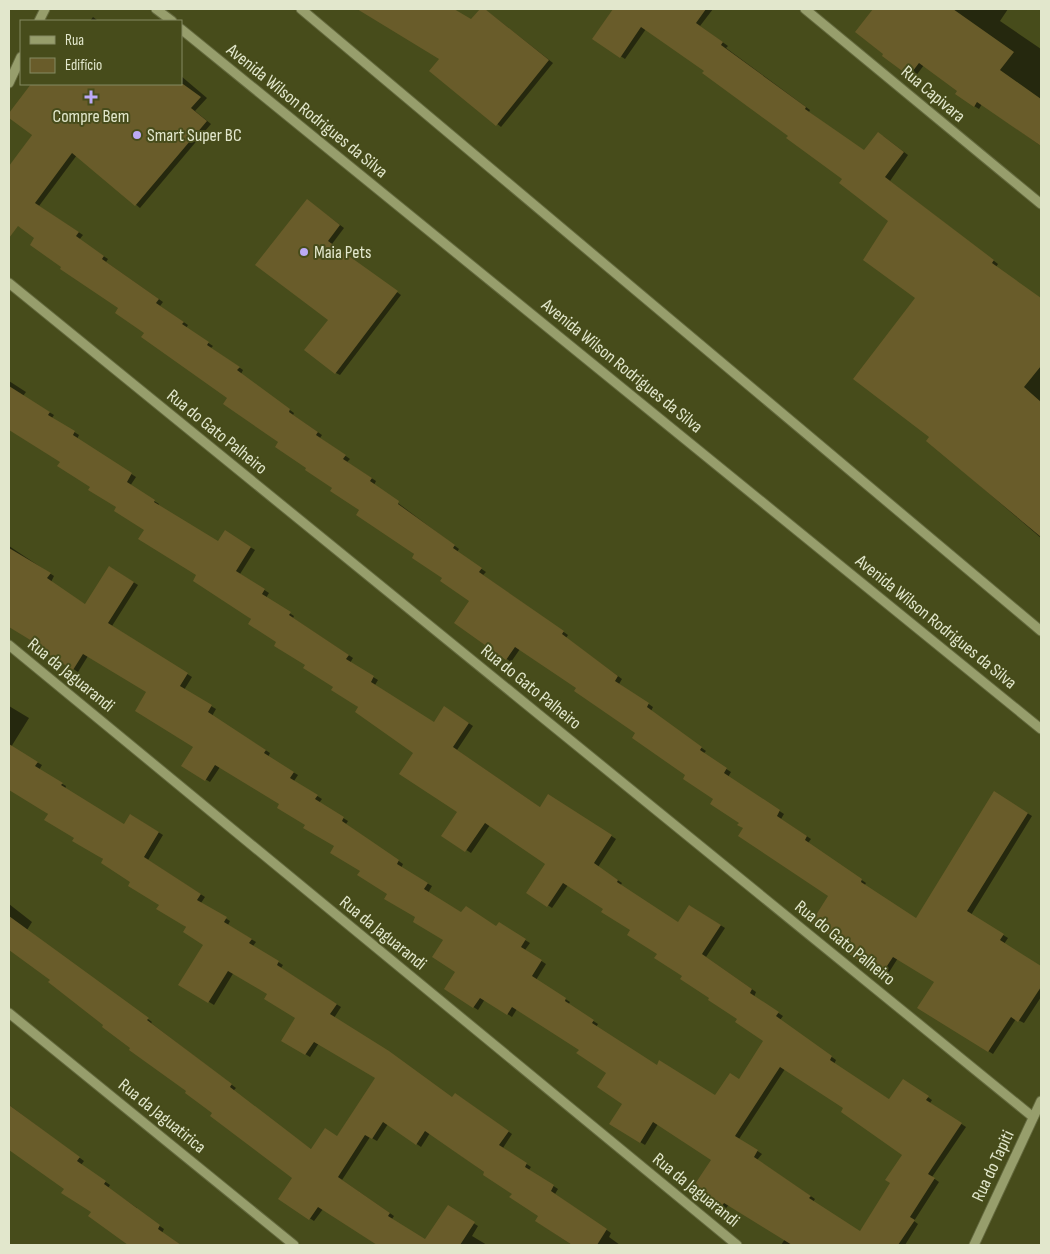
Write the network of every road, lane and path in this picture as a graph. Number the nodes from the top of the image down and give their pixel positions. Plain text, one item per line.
1 (156, 9) edge
2 (301, 9) edge
3 (804, 9) edge
4 (171, 20) edge
5 (182, 30) edge
6 (20, 59) edge
7 (9, 82) edge
8 (1041, 204) edge
9 (9, 283) edge
10 (1041, 631) edge
11 (9, 645) edge
12 (1041, 729) edge
13 (9, 1012) edge
14 (1041, 1101) edge
15 (1033, 1117) junction
16 (294, 1245) edge
17 (737, 1245) edge
18 (974, 1245) edge

1 - 4 street
2 - 10 street
3 - 8 street, Rua Capivara
5 - 12 street, Avenida Wilson Rodrigues da Silva
6 - 7 street
9 - 15 street, Rua do Gato Palheiro
11 - 17 street, Rua da Jaguarandi
13 - 16 street, Rua da Jaguatirica
14 - 15 street, Rua do Tapiti
15 - 18 street, Rua do Tapiti

